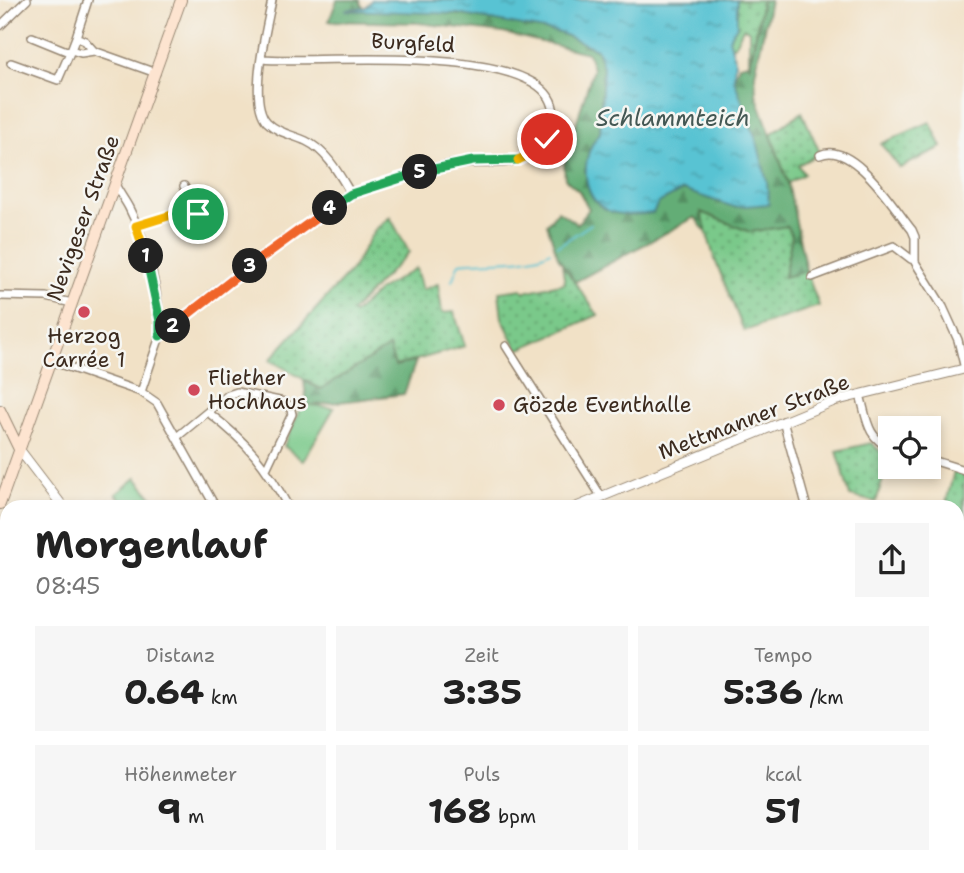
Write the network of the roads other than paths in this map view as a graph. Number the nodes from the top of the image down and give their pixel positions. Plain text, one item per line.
1 (27, 0) edge
2 (88, 0) edge
3 (181, 0) edge
4 (272, 0) edge
5 (1, 22) edge
6 (32, 37) dead end
7 (76, 37) junction
8 (70, 51) junction
9 (94, 51) junction
10 (263, 59) junction
11 (11, 63) dead end
12 (156, 73) junction
13 (820, 155) dead end
14 (115, 184) junction
15 (184, 186) dead end
16 (351, 194) junction
17 (194, 208) junction
18 (136, 226) junction
19 (205, 230) dead end
20 (911, 259) dead end
21 (812, 277) dead end
22 (0, 296) edge
23 (72, 303) junction
24 (160, 336) junction
25 (506, 346) dead end
26 (51, 361) junction
27 (964, 367) edge
28 (141, 392) junction
29 (860, 394) junction
30 (0, 410) edge
31 (209, 413) junction
32 (30, 419) junction
33 (6, 421) junction
34 (783, 421) junction
35 (178, 436) junction
36 (878, 442) edge
37 (19, 449) junction
38 (941, 463) edge
39 (267, 467) junction
40 (964, 470) edge
41 (1, 500) edge
42 (58, 500) edge
43 (212, 500) edge
44 (285, 500) edge
45 (595, 500) edge
46 (598, 500) edge
47 (805, 500) edge
48 (0, 603) edge
49 (0, 636) edge

1 - 5 street
2 - 7 street
3 - 12 main road, Nevigeser Straße
4 - 10 street
6 - 8 street
7 - 8 street
7 - 9 street
8 - 9 street
8 - 11 street
9 - 12 street
10 - 16 street
10 - 16 street, Burgfeld
12 - 14 main road, Nevigeser Straße
13 - 27 street, Mettmanner Straße
14 - 18 street
14 - 23 main road, Nevigeser Straße
15 - 17 street
16 - 24 street
17 - 18 street
17 - 19 street
18 - 24 street
20 - 21 street
22 - 23 street
23 - 26 main road, Nevigeser Straße
24 - 28 street
25 - 45 street
26 - 28 street
26 - 32 main road, Nevigeser Straße
27 - 29 street, Mettmanner Straße
28 - 35 street
29 - 34 street, Mettmanner Straße
29 - 36 street
30 - 33 main road
31 - 35 street
31 - 39 street
31 - 39 street
32 - 33 main road
32 - 37 main road, Nevigeser Straße
33 - 37 main road
34 - 46 street, Mettmanner Straße
34 - 47 street
35 - 43 street
37 - 41 main road, Nevigeser Straße
37 - 42 street
38 - 40 street
39 - 44 street
48 - 49 main road

